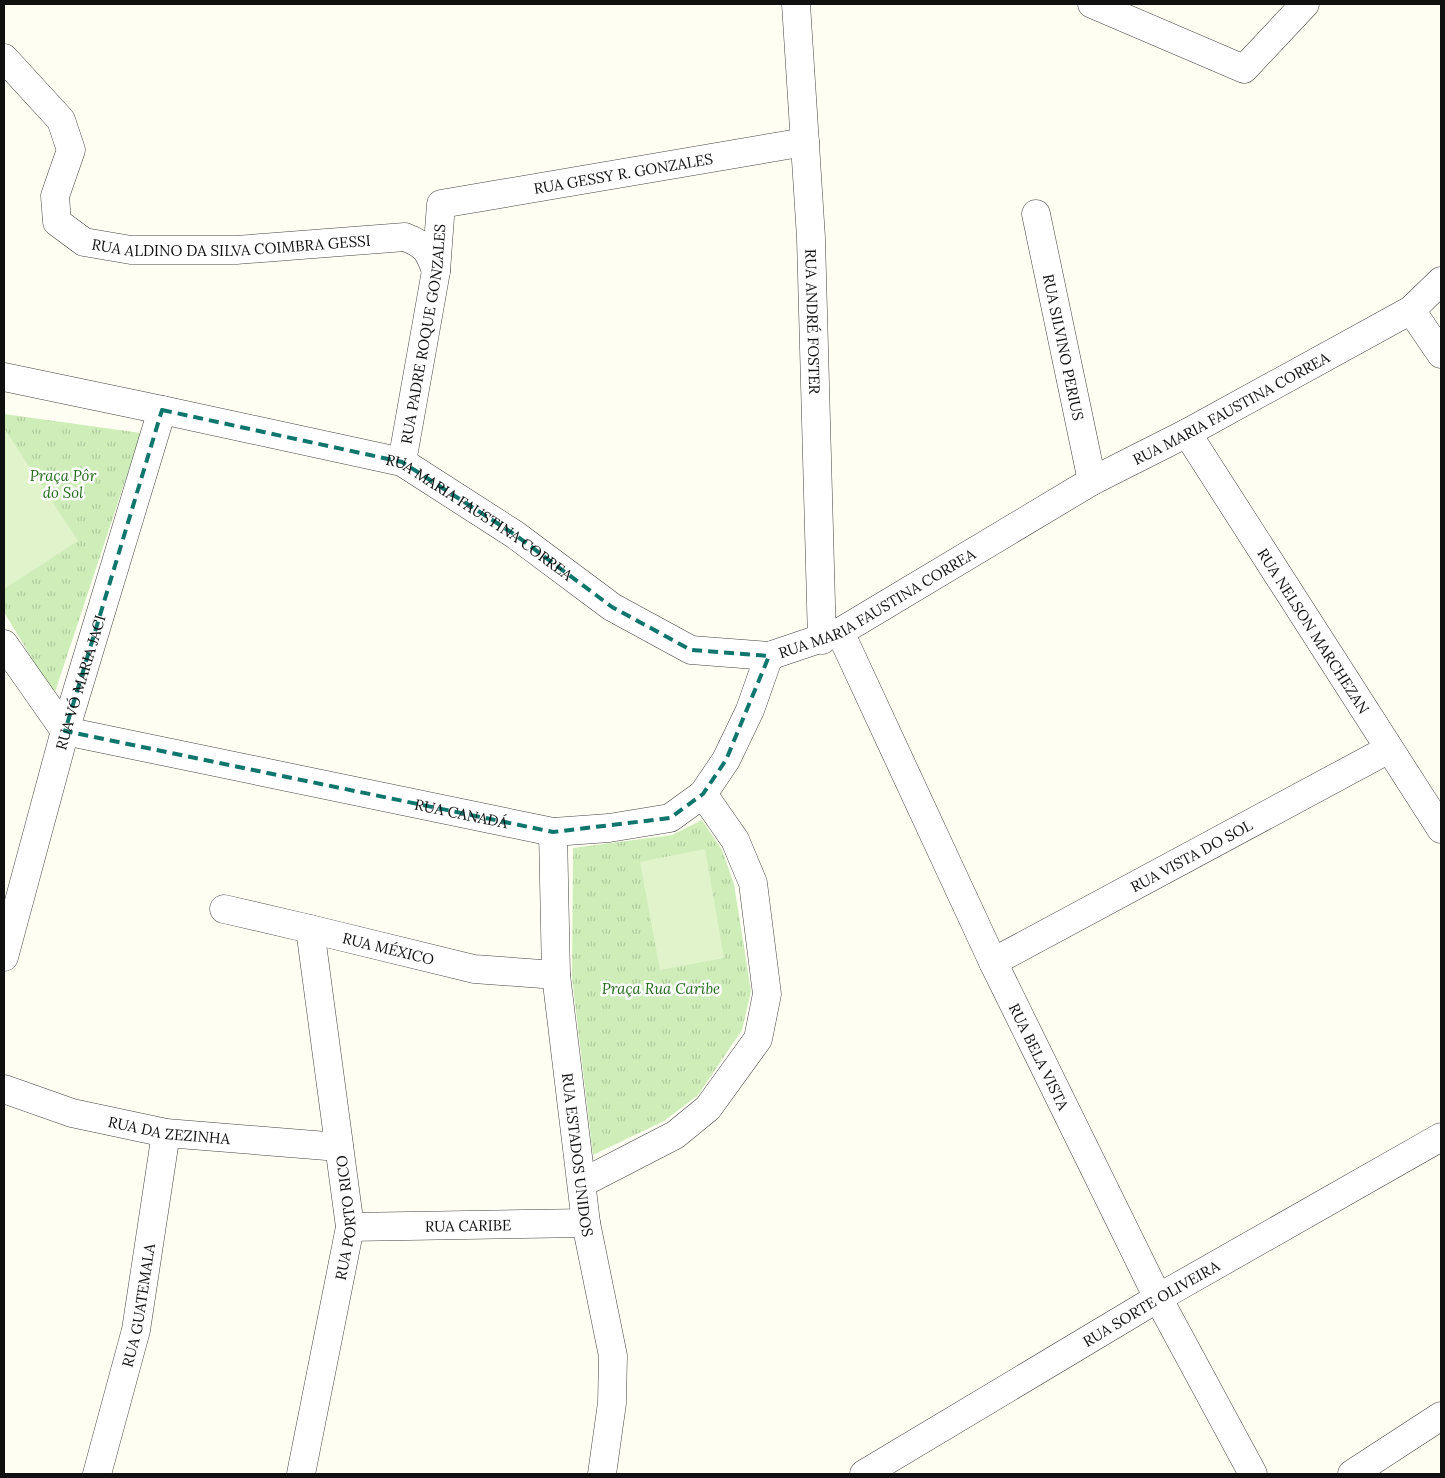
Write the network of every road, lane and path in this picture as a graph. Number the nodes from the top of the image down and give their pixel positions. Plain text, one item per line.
1 (796, 4) edge
2 (1092, 4) edge
3 (1305, 4) edge
4 (4, 58) edge
5 (805, 142) junction
6 (441, 204) joint
7 (1036, 214) dead end
8 (436, 271) junction
9 (1441, 281) edge
10 (1410, 310) junction
11 (1441, 354) edge
12 (4, 377) edge
13 (162, 410) junction
14 (1187, 433) junction
15 (402, 462) junction
16 (1092, 481) junction
17 (831, 636) junction
18 (4, 644) edge
19 (769, 656) junction
20 (64, 731) junction
21 (1389, 749) junction
22 (703, 794) junction
23 (1441, 829) edge
24 (553, 832) junction
25 (224, 909) dead end
26 (310, 928) junction
27 (4, 957) edge
28 (992, 962) junction
29 (556, 975) junction
30 (4, 1089) edge
31 (166, 1133) junction
32 (1441, 1136) edge
33 (339, 1147) junction
34 (582, 1183) junction
35 (586, 1223) junction
36 (350, 1227) junction
37 (1158, 1298) junction
38 (1441, 1416) edge
39 (97, 1474) edge
40 (301, 1474) edge
41 (602, 1474) edge
42 (864, 1474) edge
43 (1253, 1474) edge
44 (1352, 1474) edge

1 - 5 street, RUA ANDRÉ FOSTER
2 - 3 street
4 - 8 street, RUA ALDINO DA SILVA COIMBRA GESSI
5 - 6 street, RUA GESSY R. GONZALES
5 - 17 street, RUA ANDRÉ FOSTER
6 - 8 street, RUA PADRE ROQUE GONZALES
7 - 16 street, RUA SILVINO PERIUS
8 - 15 street, RUA PADRE ROQUE GONZALES
9 - 10 street, RUA MARIA FAUSTINA CORREA
10 - 11 street
10 - 14 street, RUA MARIA FAUSTINA CORREA
12 - 13 street, RUA MARIA FAUSTINA CORREA
13 - 15 street, RUA MARIA FAUSTINA CORREA
13 - 20 street, RUA VÓ MARIA JACI
14 - 16 street, RUA MARIA FAUSTINA CORREA
14 - 21 street, RUA NELSON MARCHEZAN
15 - 19 street, RUA MARIA FAUSTINA CORREA
16 - 17 street, RUA MARIA FAUSTINA CORREA
17 - 19 street, RUA MARIA FAUSTINA CORREA
17 - 28 street, RUA BELA VISTA
18 - 20 street
19 - 22 street, RUA CANADÁ
20 - 24 street, RUA CANADÁ
20 - 27 street, RUA VÓ MARIA JACI
21 - 23 street, RUA NELSON MARCHEZAN
21 - 28 street, RUA VISTA DO SOL
22 - 24 street, RUA CANADÁ
22 - 34 street
24 - 29 street, RUA ESTADOS UNIDOS
25 - 26 street, RUA MÉXICO
26 - 29 street, RUA MÉXICO
26 - 33 street, RUA PORTO RICO
28 - 37 street, RUA BELA VISTA
29 - 34 street, RUA ESTADOS UNIDOS
30 - 31 street, RUA DA ZEZINHA
31 - 33 street, RUA DA ZEZINHA
31 - 39 street, RUA GUATEMALA
32 - 37 street, RUA SORTE OLIVEIRA
33 - 36 street, RUA PORTO RICO
34 - 35 street, RUA ESTADOS UNIDOS
35 - 36 street, RUA CARIBE
35 - 41 street, RUA ESTADOS UNIDOS
36 - 40 street, RUA PORTO RICO
37 - 42 street, RUA SORTE OLIVEIRA
37 - 43 street, RUA BELA VISTA
38 - 44 street

